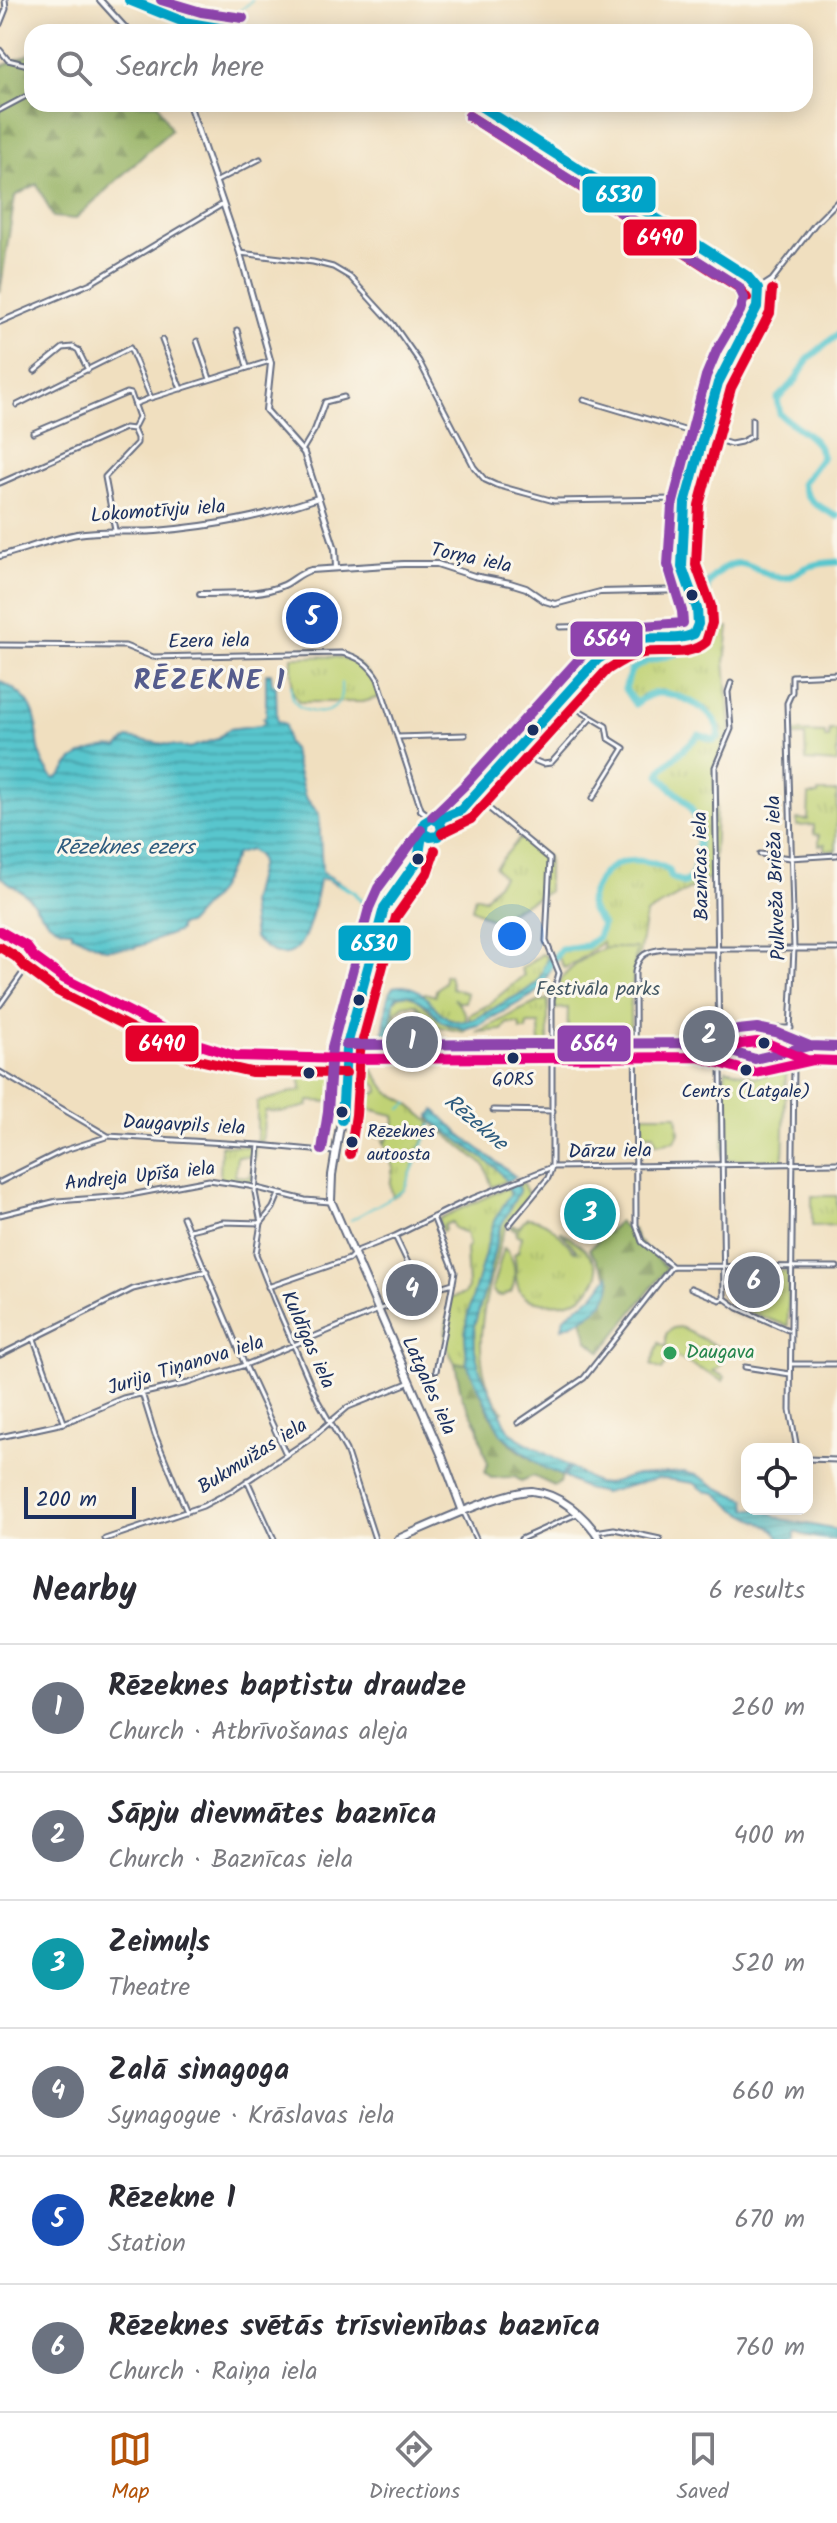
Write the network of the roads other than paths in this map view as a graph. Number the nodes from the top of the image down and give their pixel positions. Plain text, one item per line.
1 (5, 0) edge
2 (100, 0) edge
3 (129, 0) edge
4 (0, 24) edge
5 (119, 24) edge
6 (187, 24) edge
7 (0, 50) edge
8 (24, 64) edge
9 (24, 97) edge
10 (0, 110) edge
11 (192, 112) edge
12 (490, 112) edge
13 (260, 159) dead end
14 (215, 181) junction
15 (837, 202) edge
16 (223, 204) junction
17 (240, 253) junction
18 (758, 289) junction
19 (0, 322) edge
20 (237, 330) dead end
21 (162, 340) dead end
22 (197, 341) dead end
23 (270, 361) junction
24 (247, 367) junction
25 (88, 370) junction
26 (35, 371) dead end
27 (210, 379) junction
28 (181, 389) junction
29 (344, 397) dead end
30 (151, 398) junction
31 (584, 400) dead end
32 (135, 404) junction
33 (17, 405) dead end
34 (752, 419) dead end
35 (133, 429) junction
36 (33, 433) dead end
37 (705, 434) junction
38 (303, 449) junction
39 (0, 483) edge
40 (318, 498) junction
41 (685, 503) junction
42 (115, 530) junction
43 (0, 556) edge
44 (336, 567) junction
45 (690, 593) junction
46 (200, 594) dead end
47 (560, 627) dead end
48 (0, 645) edge
49 (608, 652) junction
50 (837, 674) edge
51 (731, 683) dead end
52 (562, 700) junction
53 (591, 718) junction
54 (465, 735) dead end
55 (396, 737) junction
56 (514, 752) junction
57 (474, 796) junction
58 (593, 798) dead end
59 (421, 810) junction
60 (456, 813) junction
61 (435, 819) junction
62 (424, 823) junction
63 (442, 827) junction
64 (425, 834) junction
65 (433, 837) junction
66 (760, 854) dead end
67 (837, 855) edge
68 (790, 858) junction
69 (419, 859) junction
70 (0, 931) edge
71 (718, 949) junction
72 (794, 949) junction
73 (837, 949) edge
74 (34, 957) junction
75 (0, 1005) edge
76 (719, 1028) junction
77 (792, 1028) junction
78 (721, 1052) junction
79 (788, 1053) junction
80 (552, 1057) junction
81 (635, 1057) junction
82 (707, 1057) junction
83 (346, 1059) junction
84 (807, 1060) junction
85 (837, 1061) edge
86 (722, 1062) junction
87 (794, 1063) junction
88 (785, 1066) junction
89 (0, 1072) edge
90 (493, 1110) dead end
91 (553, 1111) junction
92 (108, 1136) junction
93 (259, 1145) junction
94 (336, 1152) junction
95 (837, 1163) edge
96 (791, 1164) junction
97 (721, 1165) junction
98 (637, 1166) junction
99 (552, 1167) junction
100 (537, 1172) junction
101 (545, 1181) junction
102 (0, 1182) edge
103 (255, 1187) junction
104 (279, 1194) junction
105 (331, 1201) junction
106 (0, 1215) edge
107 (183, 1217) dead end
108 (433, 1217) junction
109 (261, 1223) junction
110 (509, 1225) dead end
111 (189, 1230) junction
112 (395, 1236) junction
113 (353, 1254) junction
114 (672, 1266) junction
115 (723, 1267) junction
116 (791, 1267) junction
117 (837, 1267) edge
118 (207, 1271) junction
119 (453, 1283) junction
120 (268, 1287) junction
121 (691, 1288) dead end
122 (422, 1292) junction
123 (724, 1298) junction
124 (378, 1312) junction
125 (790, 1330) junction
126 (34, 1339) junction
127 (294, 1346) junction
128 (0, 1355) edge
129 (791, 1364) junction
130 (837, 1364) edge
131 (245, 1365) junction
132 (745, 1367) dead end
133 (436, 1371) dead end
134 (790, 1374) junction
135 (408, 1383) junction
136 (142, 1393) junction
137 (64, 1423) junction
138 (330, 1423) junction
139 (518, 1423) dead end
140 (0, 1437) edge
141 (796, 1443) edge
142 (286, 1454) junction
143 (813, 1459) edge
144 (837, 1460) edge
145 (247, 1480) junction
146 (187, 1512) junction
147 (463, 1512) junction
148 (579, 1513) junction
149 (595, 1532) junction
150 (642, 1537) edge
151 (105, 1539) edge
152 (274, 1539) edge
153 (375, 1539) edge
154 (398, 1539) edge
155 (476, 1539) edge
156 (521, 1539) edge
157 (600, 1539) edge
158 (660, 1539) edge

1 - 4 street
2 - 5 street
3 - 6 main road
7 - 8 street
9 - 10 street
11 - 14 street
12 - 18 main road
13 - 14 street
14 - 16 street
15 - 18 street
16 - 17 street
16 - 19 street
17 - 23 street
17 - 41 street
18 - 37 main road
20 - 24 street
21 - 28 street
22 - 27 street
23 - 24 street
23 - 38 street
24 - 27 street
25 - 26 street
25 - 30 street
25 - 33 street
27 - 28 street
28 - 30 street
29 - 38 street
30 - 32 street
31 - 37 street
32 - 35 street
32 - 36 street
34 - 37 street
35 - 39 street
35 - 42 street
37 - 41 main road
38 - 40 street
40 - 42 street, Lokomotīvju iela
40 - 44 street
41 - 45 main road
42 - 43 street, Lokomotīvju iela
44 - 45 street, Torņa iela
44 - 46 street, Torņa iela
45 - 49 main road
47 - 49 street
48 - 55 street, Ezera iela
49 - 52 main road
50 - 68 street, Pulkveža Brieža iela
51 - 71 street, Baznīcas iela
52 - 53 street
52 - 56 main road
53 - 56 street
53 - 58 street
54 - 55 street
55 - 59 street
56 - 57 main road
57 - 60 main road
57 - 80 street
59 - 61 street
59 - 62 street
60 - 61 main road
60 - 63 main road
61 - 62 main road
61 - 63 main road
62 - 64 main road
63 - 65 main road
64 - 65 main road
64 - 69 main road
65 - 69 main road
66 - 68 street
67 - 68 street
68 - 72 street, Pulkveža Brieža iela
69 - 83 main road
70 - 74 main road
71 - 72 street
71 - 76 street, Baznīcas iela
71 - 81 street
72 - 73 street
72 - 77 street, Pulkveža Brieža iela
74 - 75 street
74 - 83 main road
76 - 77 street
76 - 78 street, Baznīcas iela
77 - 79 street, Pulkveža Brieža iela
78 - 79 main road
78 - 82 main road
78 - 86 main road
79 - 84 main road
79 - 88 main road
80 - 81 main road
80 - 83 main road
80 - 91 street
81 - 82 main road
81 - 98 street
82 - 86 main road
83 - 94 main road, Latgales iela
84 - 85 main road
84 - 87 main road
86 - 88 main road
86 - 97 street
87 - 88 main road
87 - 96 street
89 - 92 street, Daugavpils iela
90 - 91 street
91 - 99 street
92 - 93 street, Daugavpils iela
92 - 102 street
93 - 94 street, Daugavpils iela
93 - 103 street, Kuldīgas iela
94 - 105 main road, Latgales iela
95 - 96 street, Dārzu iela
96 - 97 street, Dārzu iela
96 - 116 street
97 - 98 street, Dārzu iela
97 - 115 street
98 - 99 street, Dārzu iela
98 - 114 street
99 - 100 street, Dārzu iela
99 - 101 street
100 - 101 street
100 - 108 street, Dārzu iela
101 - 110 street
103 - 104 street, Andreja Upīša iela
103 - 106 street, Andreja Upīša iela
103 - 109 street, Kuldīgas iela
104 - 105 street, Andreja Upīša iela
104 - 109 street
105 - 113 main road, Latgales iela
107 - 111 street
108 - 112 street, Dārzu iela
108 - 119 street
109 - 111 street
109 - 120 street, Kuldīgas iela
111 - 118 street
112 - 113 street, Dārzu iela
112 - 122 street
113 - 120 street, Dārzu iela
113 - 124 main road, Latgales iela
114 - 115 street
114 - 139 street
115 - 116 street
115 - 123 street
116 - 117 street
116 - 125 street
118 - 126 street
118 - 131 street
119 - 122 street, Jurija Tiņanova iela
119 - 133 street
120 - 127 street, Kuldīgas iela
121 - 123 street
122 - 124 street, Jurija Tiņanova iela
123 - 125 street
124 - 127 street, Jurija Tiņanova iela
124 - 135 main road, Latgales iela
125 - 129 street
126 - 128 street
126 - 137 street
127 - 131 street, Jurija Tiņanova iela
127 - 138 street, Kuldīgas iela
129 - 130 street
129 - 134 street
131 - 136 street, Jurija Tiņanova iela
131 - 142 street
132 - 134 street
134 - 141 street
135 - 138 street, Bukmuižas iela
135 - 147 main road, Latgales iela
136 - 137 street, Jurija Tiņanova iela
136 - 146 street
137 - 140 street, Jurija Tiņanova iela
138 - 142 street, Bukmuižas iela
138 - 153 street, Kuldīgas iela
142 - 145 street, Bukmuižas iela
143 - 144 street
145 - 146 street, Bukmuižas iela
145 - 152 street
146 - 151 street, Bukmuižas iela
147 - 148 main road
147 - 154 main road
147 - 155 street, Latgales iela
148 - 149 main road
148 - 156 street
149 - 150 street
149 - 157 main road
150 - 158 street

